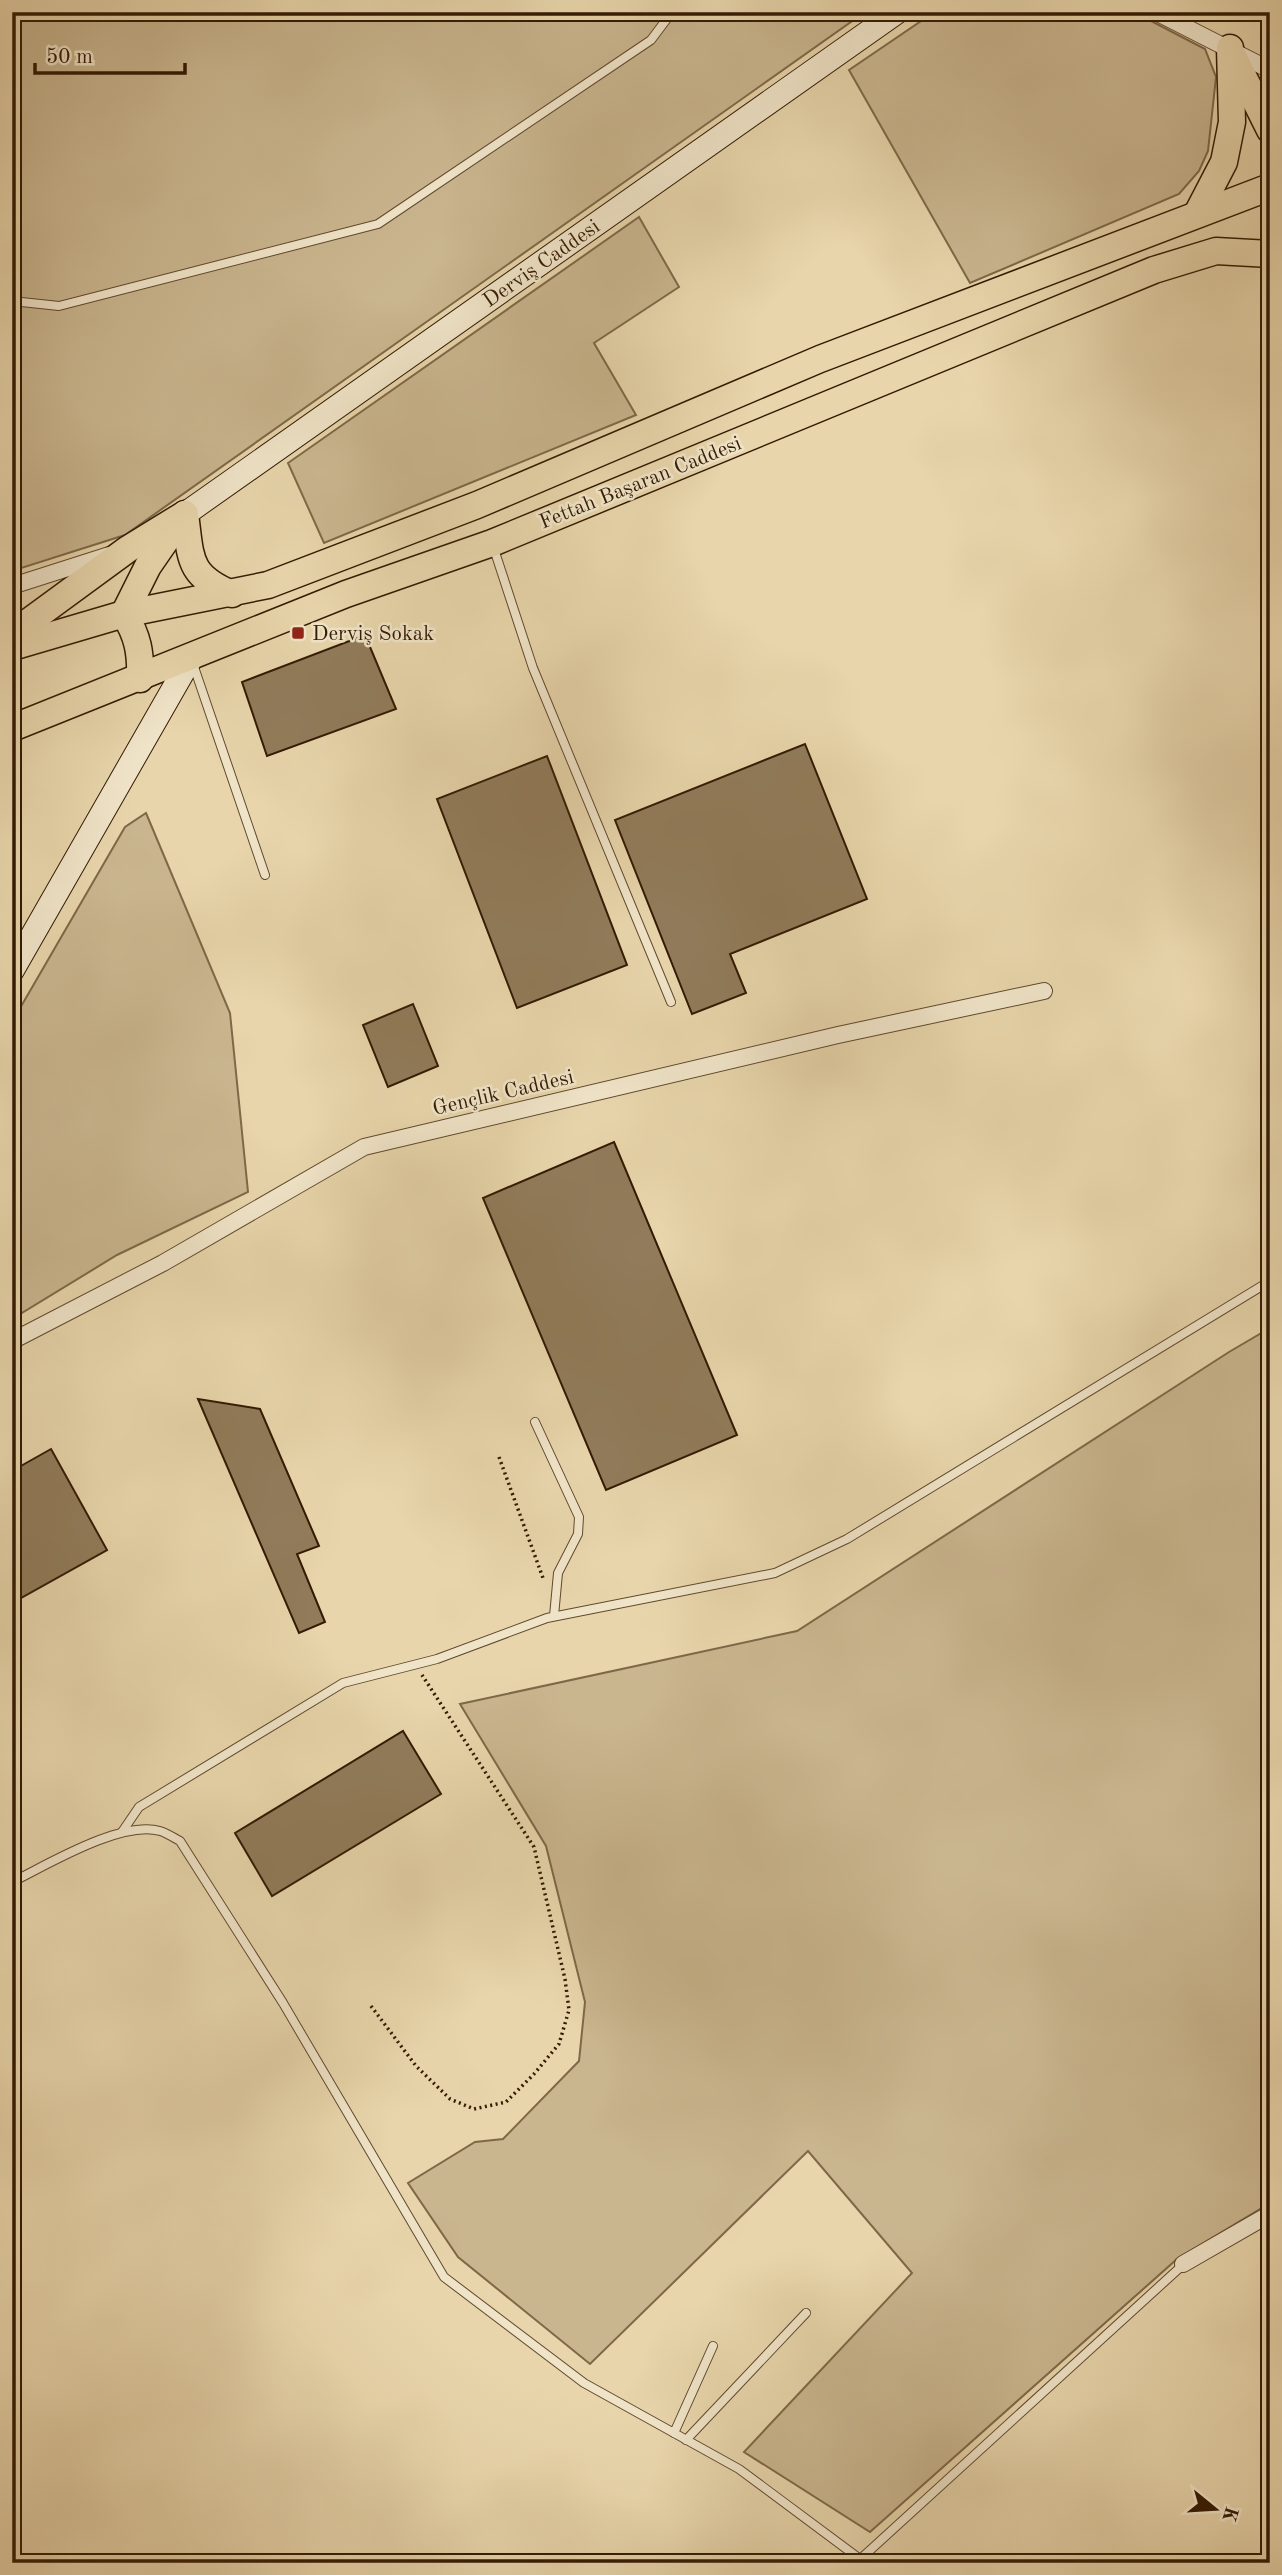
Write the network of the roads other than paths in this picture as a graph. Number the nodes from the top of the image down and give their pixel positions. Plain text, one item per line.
1 (672, 12) edge
2 (897, 12) edge
3 (1156, 12) edge
4 (1230, 48) junction
5 (1270, 70) edge
6 (1270, 130) edge
7 (1270, 187) edge
8 (1197, 214) junction
9 (1270, 254) edge
10 (12, 301) edge
11 (185, 514) junction
12 (492, 543) junction
13 (128, 549) junction
14 (12, 586) edge
15 (232, 594) junction
16 (124, 614) junction
17 (12, 634) edge
18 (12, 647) edge
19 (191, 658) junction
20 (140, 679) junction
21 (12, 728) edge
22 (265, 875) dead end
23 (12, 971) edge
24 (1044, 991) dead end
25 (671, 1002) dead end
26 (1270, 1281) edge
27 (12, 1341) edge
28 (535, 1422) dead end
29 (555, 1616) junction
30 (122, 1832) junction
31 (12, 1882) edge
32 (1270, 2214) edge
33 (1183, 2264) joint
34 (806, 2313) dead end
35 (713, 2346) dead end
36 (674, 2433) junction
37 (686, 2440) junction
38 (858, 2561) edge

1 - 10 lane
2 - 11 street, Derviş Caddesi
3 - 4 street
4 - 5 street
4 - 6 main road
4 - 8 main road
7 - 8 main road, Fettah Başaran Caddesi
8 - 15 main road, Fettah Başaran Caddesi
9 - 12 main road, Fettah Başaran Caddesi
11 - 13 main road
11 - 15 main road
11 - 16 main road
12 - 19 main road, Fettah Başaran Caddesi
12 - 25 lane
13 - 14 street
13 - 17 main road
15 - 16 main road, Fettah Başaran Caddesi
16 - 18 main road, Fettah Başaran Caddesi
16 - 20 main road
19 - 20 main road, Fettah Başaran Caddesi
19 - 22 lane
19 - 23 street
20 - 21 main road, Fettah Başaran Caddesi
24 - 27 street, Gençlik Caddesi
26 - 29 lane
28 - 29 lane
29 - 30 lane
30 - 31 lane
30 - 36 lane
32 - 33 street
33 - 38 lane
34 - 37 lane
35 - 36 lane
36 - 37 lane
37 - 38 lane

